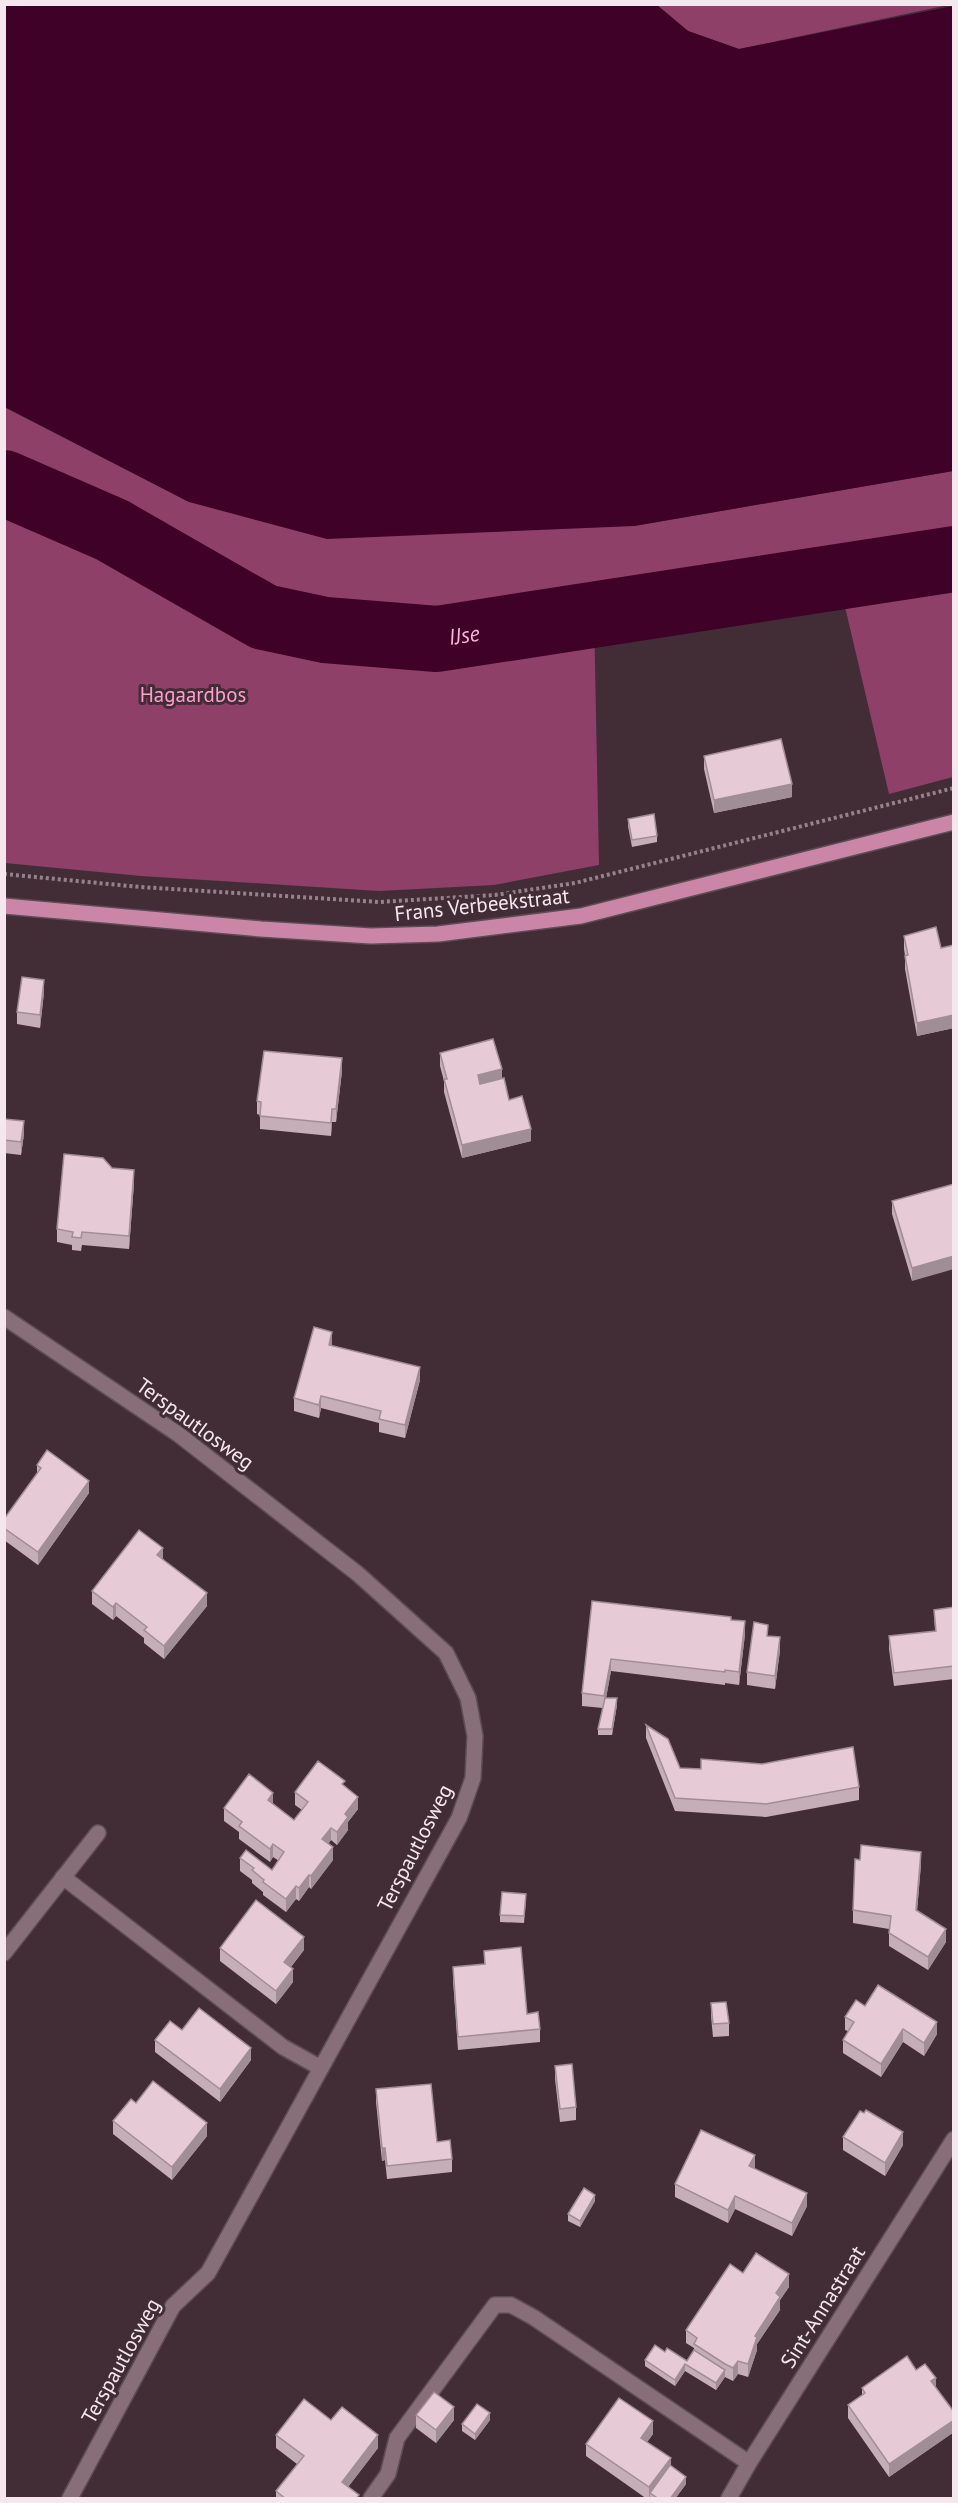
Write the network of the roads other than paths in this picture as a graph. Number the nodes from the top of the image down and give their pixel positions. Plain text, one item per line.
1 (954, 822) edge
2 (4, 906) edge
3 (4, 1317) edge
4 (98, 1833) dead end
5 (63, 1877) junction
6 (4, 1953) edge
7 (321, 2068) junction
8 (954, 2139) edge
9 (749, 2463) junction
10 (70, 2499) edge
11 (371, 2499) edge
12 (729, 2499) edge

1 - 2 main road, Frans Verbeekstraat
3 - 7 street, Terspautlosweg
4 - 5 street
5 - 6 street
5 - 7 street
7 - 10 street, Terspautlosweg
8 - 9 street, Sint-Annastraat
9 - 11 street
9 - 12 street, Sint-Annastraat

